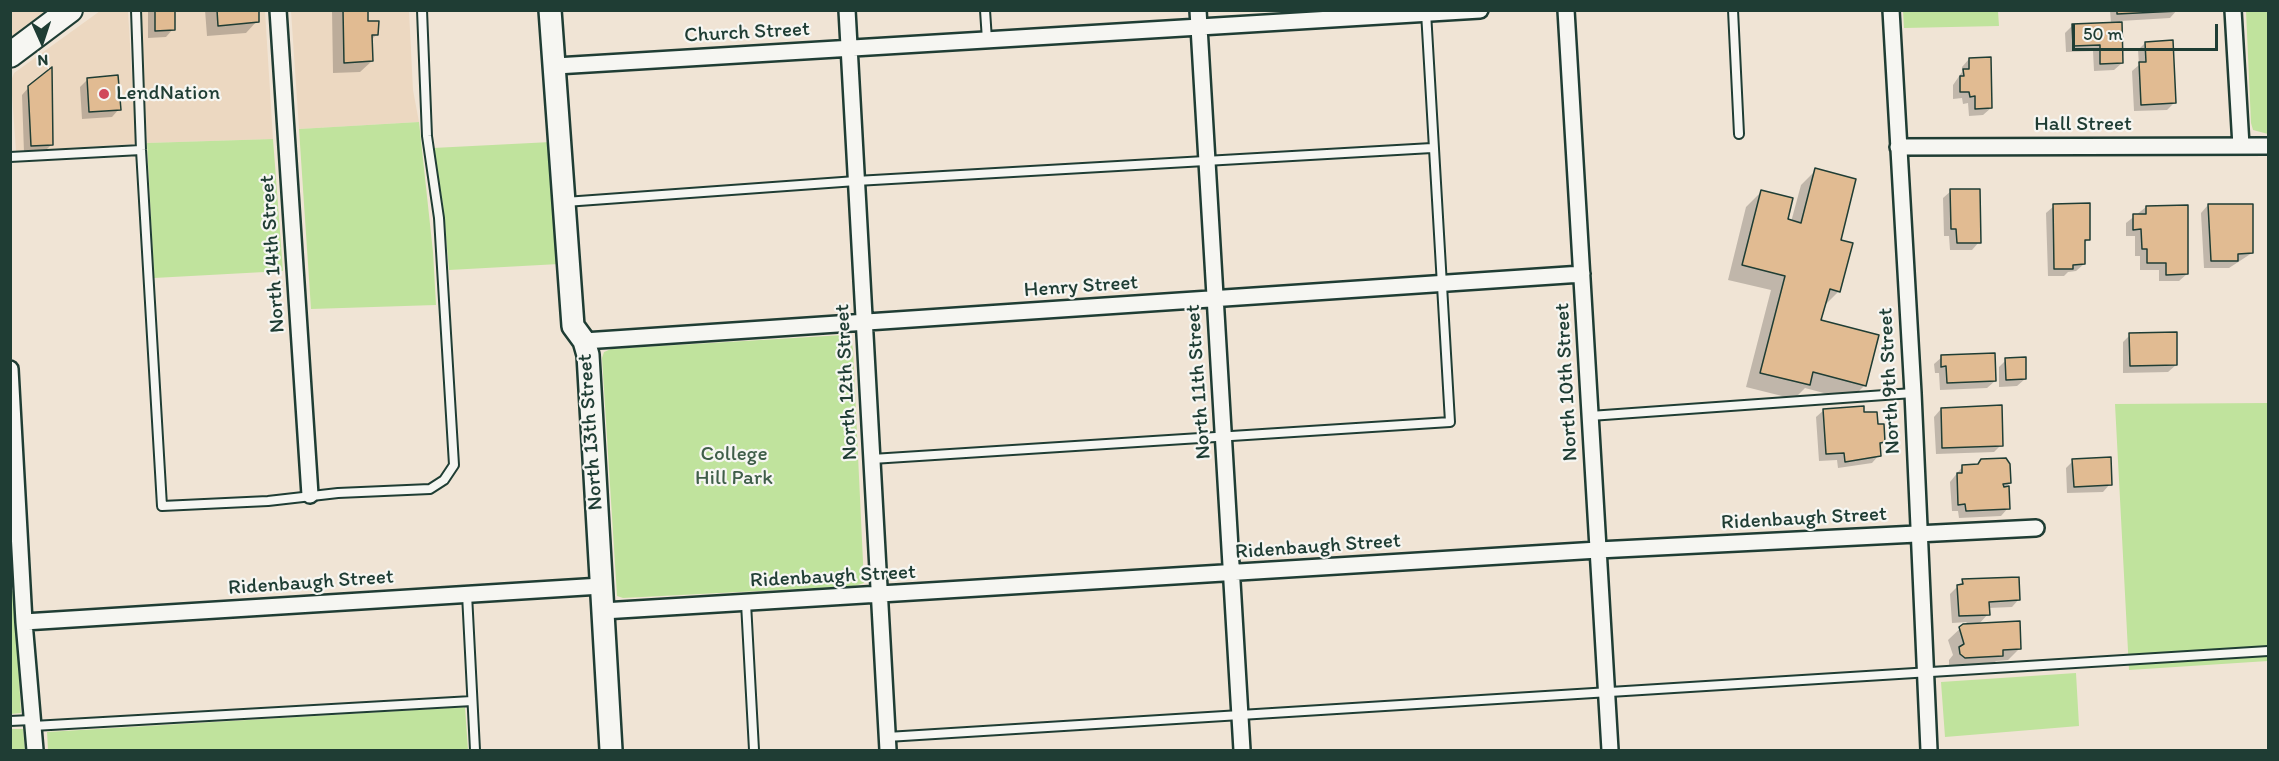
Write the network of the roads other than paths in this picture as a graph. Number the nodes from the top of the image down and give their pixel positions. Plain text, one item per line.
1 (70, 10) edge
2 (136, 10) edge
3 (278, 10) edge
4 (422, 10) edge
5 (550, 10) edge
6 (847, 10) edge
7 (985, 10) edge
8 (1198, 10) edge
9 (1480, 10) edge
10 (1566, 10) edge
11 (1733, 10) edge
12 (1891, 10) edge
13 (2233, 10) edge
14 (1426, 12) edge
15 (1199, 27) junction
16 (987, 40) junction
17 (849, 48) junction
18 (10, 55) edge
19 (556, 66) junction
20 (1739, 135) dead end
21 (2241, 146) junction
22 (2268, 146) edge
23 (1898, 147) junction
24 (1432, 148) junction
25 (141, 150) junction
26 (10, 157) edge
27 (1206, 161) junction
28 (856, 181) junction
29 (565, 202) junction
30 (1582, 274) junction
31 (1440, 284) junction
32 (1215, 299) junction
33 (865, 322) junction
34 (584, 341) junction
35 (10, 369) edge
36 (1913, 393) junction
37 (1590, 416) junction
38 (1224, 438) junction
39 (872, 459) junction
40 (14, 488) edge
41 (310, 495) junction
42 (2036, 528) dead end
43 (1918, 535) junction
44 (1598, 550) junction
45 (1233, 574) junction
46 (601, 586) junction
47 (467, 594) junction
48 (880, 596) junction
49 (747, 603) junction
50 (603, 611) junction
51 (24, 622) junction
52 (2268, 651) edge
53 (1924, 671) junction
54 (1606, 691) junction
55 (472, 701) junction
56 (1241, 713) junction
57 (10, 721) edge
58 (33, 723) junction
59 (887, 744) edge
60 (35, 750) edge
61 (475, 750) edge
62 (611, 750) edge
63 (754, 750) edge
64 (1242, 750) edge
65 (1610, 750) edge
66 (1929, 750) edge

1 - 18 main road
2 - 25 lane
3 - 41 street, North 14th Street
4 - 41 lane
5 - 19 street, North 13th Street
6 - 17 street, North 12th Street
7 - 16 lane
8 - 15 street, North 11th Street
9 - 14 street, Church Street
10 - 30 street, North 10th Street
11 - 20 lane
12 - 23 street, North 9th Street
13 - 21 street
14 - 15 street, Church Street
14 - 24 lane
15 - 16 street, Church Street
15 - 27 street, North 11th Street
16 - 17 street, Church Street
17 - 19 street, Church Street
17 - 28 street, North 12th Street
19 - 29 street, North 13th Street
21 - 22 street, Hall Street
21 - 23 street, Hall Street
23 - 36 street, North 9th Street
24 - 27 lane
24 - 31 lane
25 - 26 lane
25 - 41 lane
27 - 28 lane
27 - 32 street, North 11th Street
28 - 29 lane
28 - 33 street, North 12th Street
29 - 34 street, North 13th Street
30 - 31 street, Henry Street
30 - 37 street, North 10th Street
31 - 32 street, Henry Street
31 - 38 lane
32 - 33 street, Henry Street
32 - 38 street, North 11th Street
33 - 34 street, Henry Street
33 - 39 street, North 12th Street
34 - 46 street, North 13th Street
35 - 40 street
36 - 37 lane
36 - 43 street, North 9th Street
37 - 44 street, North 10th Street
38 - 39 lane
38 - 45 street, North 11th Street
39 - 48 street, North 12th Street
40 - 51 street
42 - 43 street, Ridenbaugh Street
43 - 44 street, Ridenbaugh Street
43 - 53 street, North 9th Street
44 - 45 street, Ridenbaugh Street
44 - 54 street, North 10th Street
45 - 48 street, Ridenbaugh Street
45 - 56 street, North 11th Street
46 - 47 street, Ridenbaugh Street
46 - 50 street, North 13th Street
47 - 51 street, Ridenbaugh Street
47 - 55 lane
48 - 49 street, Ridenbaugh Street
48 - 59 street, North 12th Street
49 - 50 street, Ridenbaugh Street
49 - 63 lane
50 - 62 street, North 13th Street
51 - 58 street
52 - 53 lane
53 - 54 lane
53 - 66 street, North 9th Street
54 - 56 lane
54 - 65 street, North 10th Street
55 - 58 lane
55 - 61 lane
56 - 59 lane
56 - 64 street, North 11th Street
57 - 58 lane
58 - 60 street

